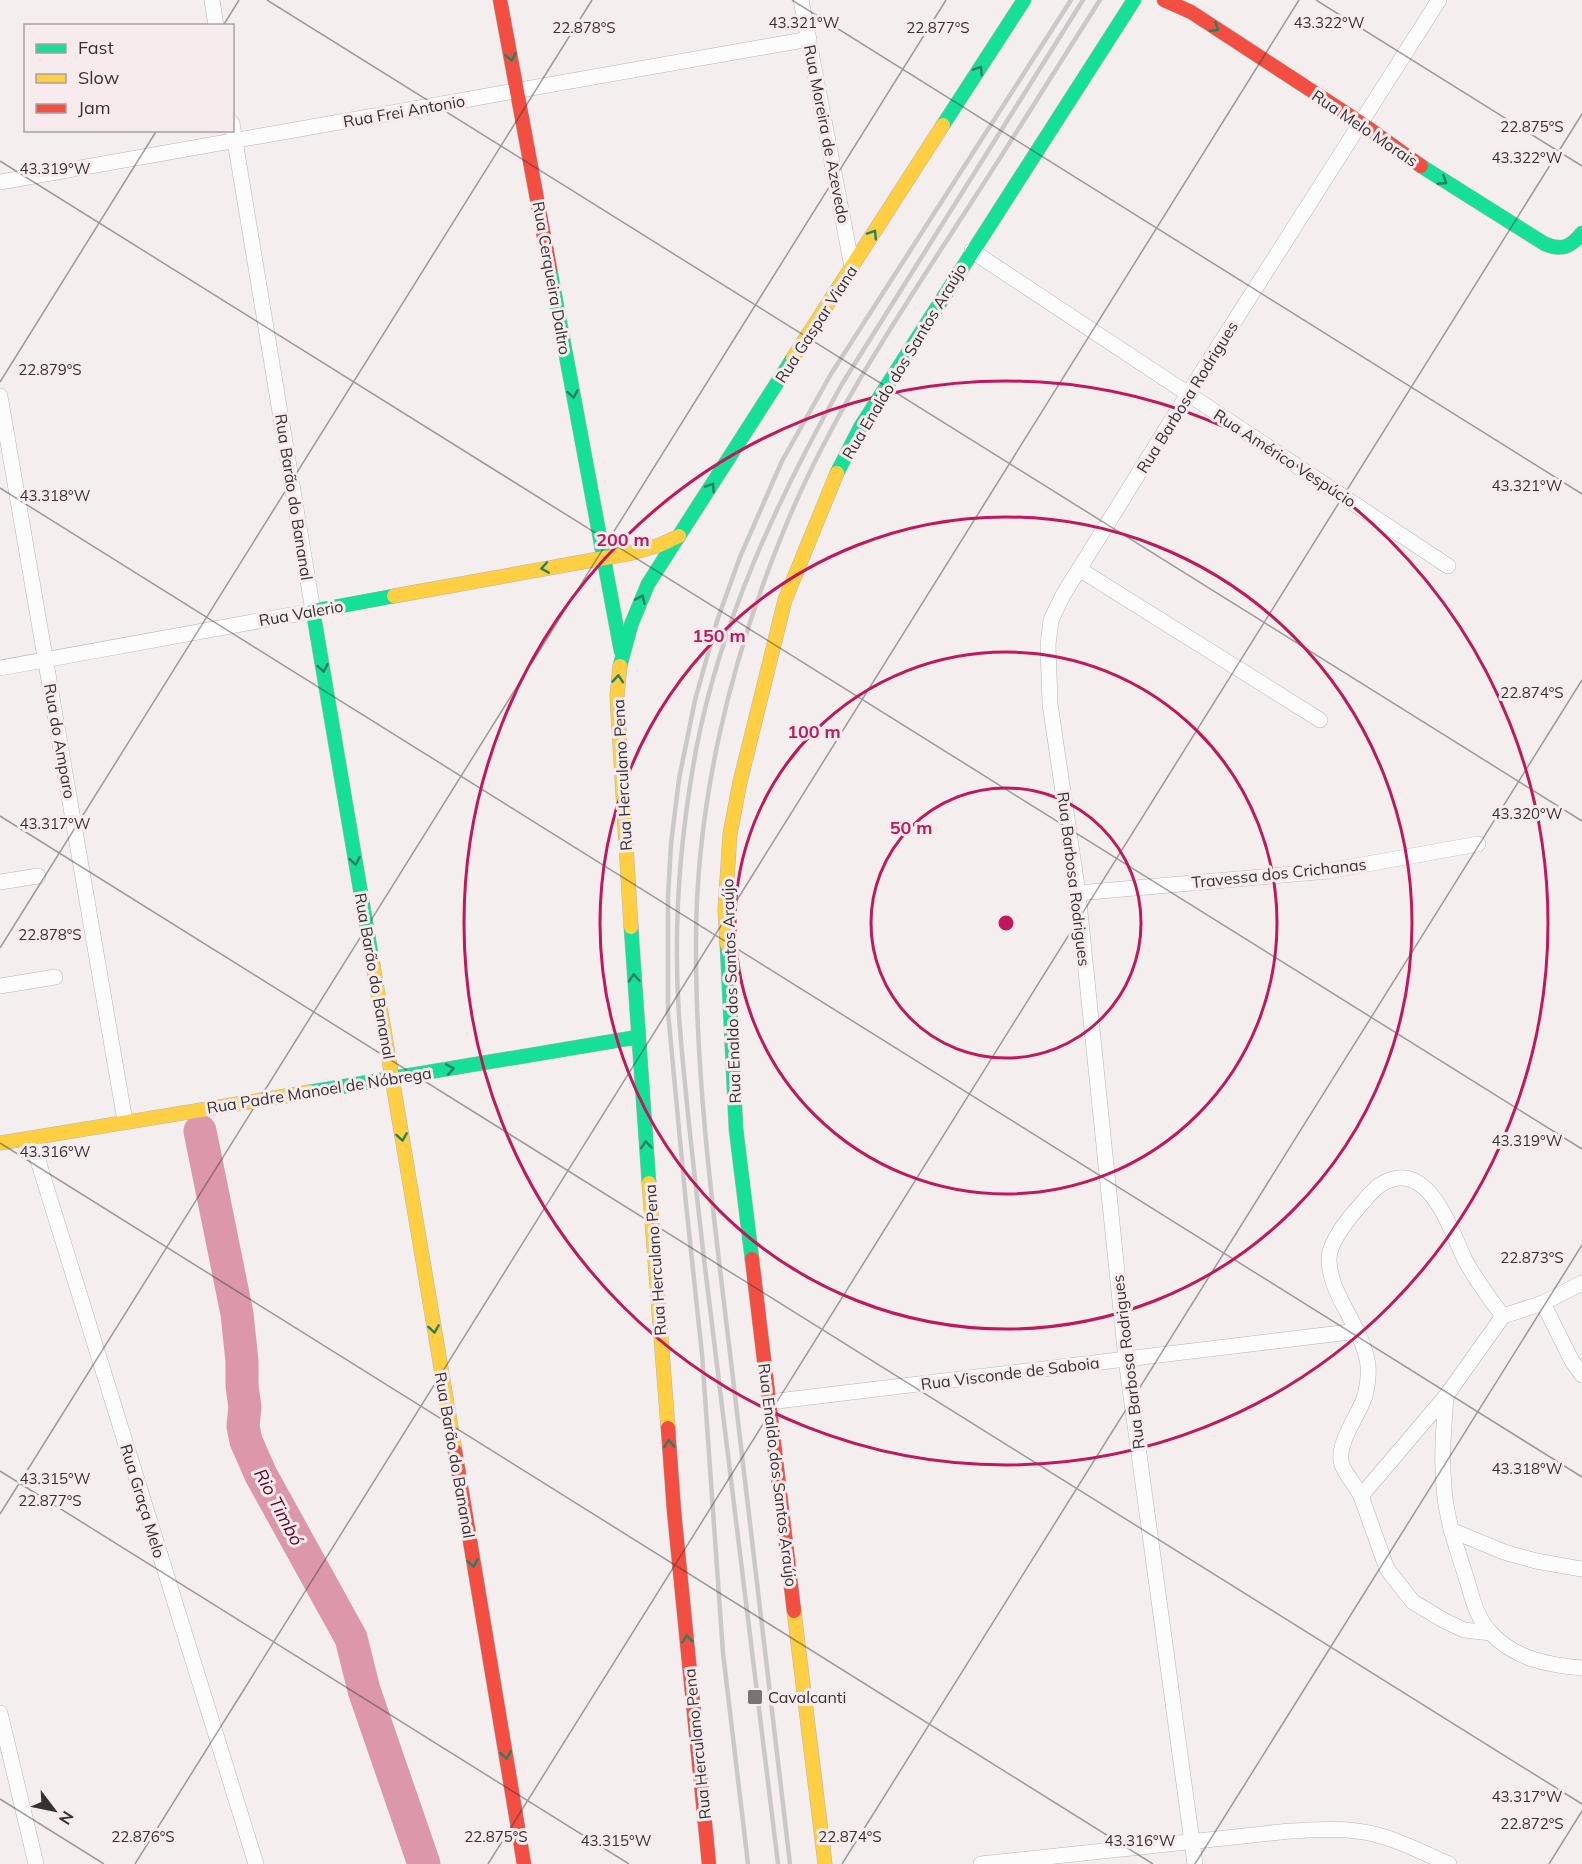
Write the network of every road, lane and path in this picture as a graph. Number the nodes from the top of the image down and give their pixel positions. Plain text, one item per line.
1 (212, 0) edge
2 (500, 0) edge
3 (801, 0) edge
4 (1024, 0) edge
5 (1134, 0) edge
6 (1164, 0) edge
7 (1439, 0) edge
8 (1187, 6) edge
9 (216, 24) edge
10 (809, 39) junction
11 (517, 91) junction
12 (1360, 123) junction
13 (234, 132) edge
14 (235, 141) junction
15 (0, 182) edge
16 (1582, 233) edge
17 (972, 251) junction
18 (852, 267) junction
19 (1188, 394) junction
20 (0, 396) edge
21 (679, 536) junction
22 (603, 557) junction
23 (1448, 566) dead end
24 (1079, 569) junction
25 (313, 611) junction
26 (621, 654) junction
27 (47, 659) junction
28 (0, 668) edge
29 (1320, 720) dead end
30 (1478, 844) dead end
31 (38, 876) dead end
32 (0, 882) edge
33 (1078, 893) junction
34 (55, 977) dead end
35 (0, 986) edge
36 (638, 1036) junction
37 (393, 1079) junction
38 (125, 1121) junction
39 (31, 1138) junction
40 (0, 1143) edge
41 (1582, 1283) edge
42 (1543, 1303) junction
43 (1503, 1316) junction
44 (1358, 1330) junction
45 (1126, 1359) junction
46 (1582, 1376) edge
47 (1446, 1396) junction
48 (769, 1402) junction
49 (1361, 1496) junction
50 (1451, 1530) junction
51 (1582, 1569) edge
52 (1491, 1633) junction
53 (1582, 1668) edge
54 (0, 1713) edge
55 (1193, 1842) junction
56 (36, 1864) edge
57 (256, 1864) edge
58 (524, 1864) edge
59 (709, 1864) edge
60 (825, 1864) edge
61 (981, 1864) edge
62 (1195, 1864) edge
63 (1449, 1864) edge

1 - 9 street
2 -> 11 main road, Rua Cerqueira Daltro
3 - 10 street, Rua Moreira de Azevedo
18 -> 4 main road, Rua Gaspar Viana
5 - 17 main road, Rua Enaldo dos Santos Araújo
6 - 8 main road, Rua Melo Morais
7 - 12 street, Rua Barbosa Rodrigues
8 -> 12 main road, Rua Melo Morais
10 - 11 street, Rua Frei Antonio
10 - 18 street, Rua Moreira de Azevedo
11 - 14 street, Rua Frei Antonio
11 -> 22 main road, Rua Cerqueira Daltro
12 -> 16 main road, Rua Melo Morais
12 - 19 street, Rua Barbosa Rodrigues
13 - 14 street, Rua Barão do Bananal
14 - 15 street, Rua Frei Antonio
14 - 25 street, Rua Barão do Bananal
17 - 19 street, Rua Américo Vespúcio
17 - 48 main road, Rua Enaldo dos Santos Araújo
21 -> 18 main road, Rua Gaspar Viana
19 - 23 street, Rua Américo Vespúcio
19 - 24 street, Rua Barbosa Rodrigues
20 - 27 street, Rua do Amparo
21 - 22 main road
26 -> 21 main road, Rua Gaspar Viana
22 -> 25 main road, Rua Valerio
22 - 26 main road, Rua Cerqueira Daltro
24 - 29 street
24 - 33 street, Rua Barbosa Rodrigues
25 - 27 street, Rua Valerio
25 -> 37 main road, Rua Barão do Bananal
36 -> 26 main road, Rua Herculano Pena
27 - 28 street, Rua Valerio
27 - 38 street, Rua do Amparo
30 - 33 street, Travessa dos Crichanas
31 - 32 street
33 - 45 street, Rua Barbosa Rodrigues
34 - 35 street
37 -> 36 main road, Rua Padre Manoel de Nóbrega
59 -> 36 main road, Rua Herculano Pena
37 - 38 main road, Rua Padre Manoel de Nóbrega
37 -> 58 main road, Rua Barão do Bananal
38 - 39 main road, Rua Padre Manoel de Nóbrega
39 - 40 main road, Rua Padre Manoel de Nóbrega
39 - 57 street, Rua Graça Melo
41 - 42 street
42 - 43 street
42 - 46 street
43 - 44 street
43 - 47 street
44 - 45 street, Rua Visconde de Saboia
44 - 49 street
45 - 48 street, Rua Visconde de Saboia
45 - 55 street, Rua Barbosa Rodrigues
47 - 49 street
47 - 50 street
48 - 60 main road, Rua Enaldo dos Santos Araújo
49 - 52 street
50 - 51 street
50 - 52 street
52 - 53 street
54 - 56 street
55 - 61 street
55 - 62 street, Rua Barbosa Rodrigues
55 - 63 street

